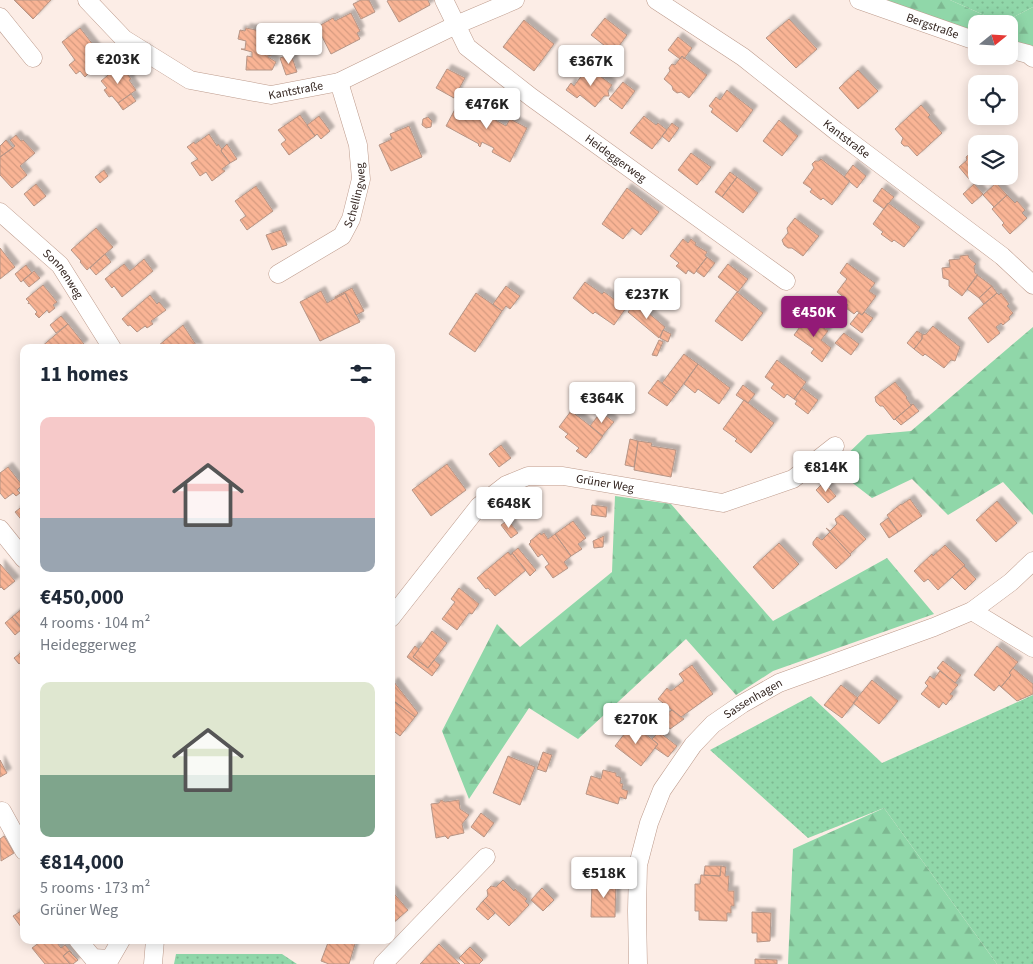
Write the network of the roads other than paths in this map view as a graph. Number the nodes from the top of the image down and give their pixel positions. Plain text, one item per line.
1 (88, 0) edge
2 (444, 0) edge
3 (515, 0) edge
4 (657, 0) edge
5 (662, 0) edge
6 (859, 0) edge
7 (0, 17) edge
8 (456, 25) junction
9 (968, 38) edge
10 (1018, 52) edge
11 (33, 58) dead end
12 (1033, 58) edge
13 (339, 82) junction
14 (0, 212) edge
15 (278, 274) dead end
16 (786, 281) dead end
17 (1033, 285) edge
18 (109, 344) edge
19 (835, 446) dead end
20 (0, 529) edge
21 (20, 554) edge
22 (1031, 564) edge
23 (972, 611) junction
24 (395, 613) edge
25 (1033, 648) edge
26 (2, 811) dead end
27 (20, 844) edge
28 (486, 857) dead end
29 (81, 944) edge
30 (119, 944) edge
31 (155, 944) edge
32 (154, 964) edge
33 (383, 964) edge
34 (638, 964) edge

1 - 13 street, Kantstraße
2 - 8 street, Heideggerweg
3 - 8 street, Kantstraße
4 - 5 street
4 - 17 street, Kantstraße
6 - 9 street, Bergstraße
7 - 11 street
8 - 13 street, Kantstraße
8 - 16 street, Heideggerweg
10 - 12 street
13 - 15 street, Schellingweg
14 - 18 street, Sonnenweg
19 - 24 street, Grüner Weg
20 - 21 street
22 - 23 street, Sassenhagen
23 - 25 street
23 - 34 street, Sassenhagen
26 - 27 street
28 - 33 street
29 - 30 street
31 - 32 street

